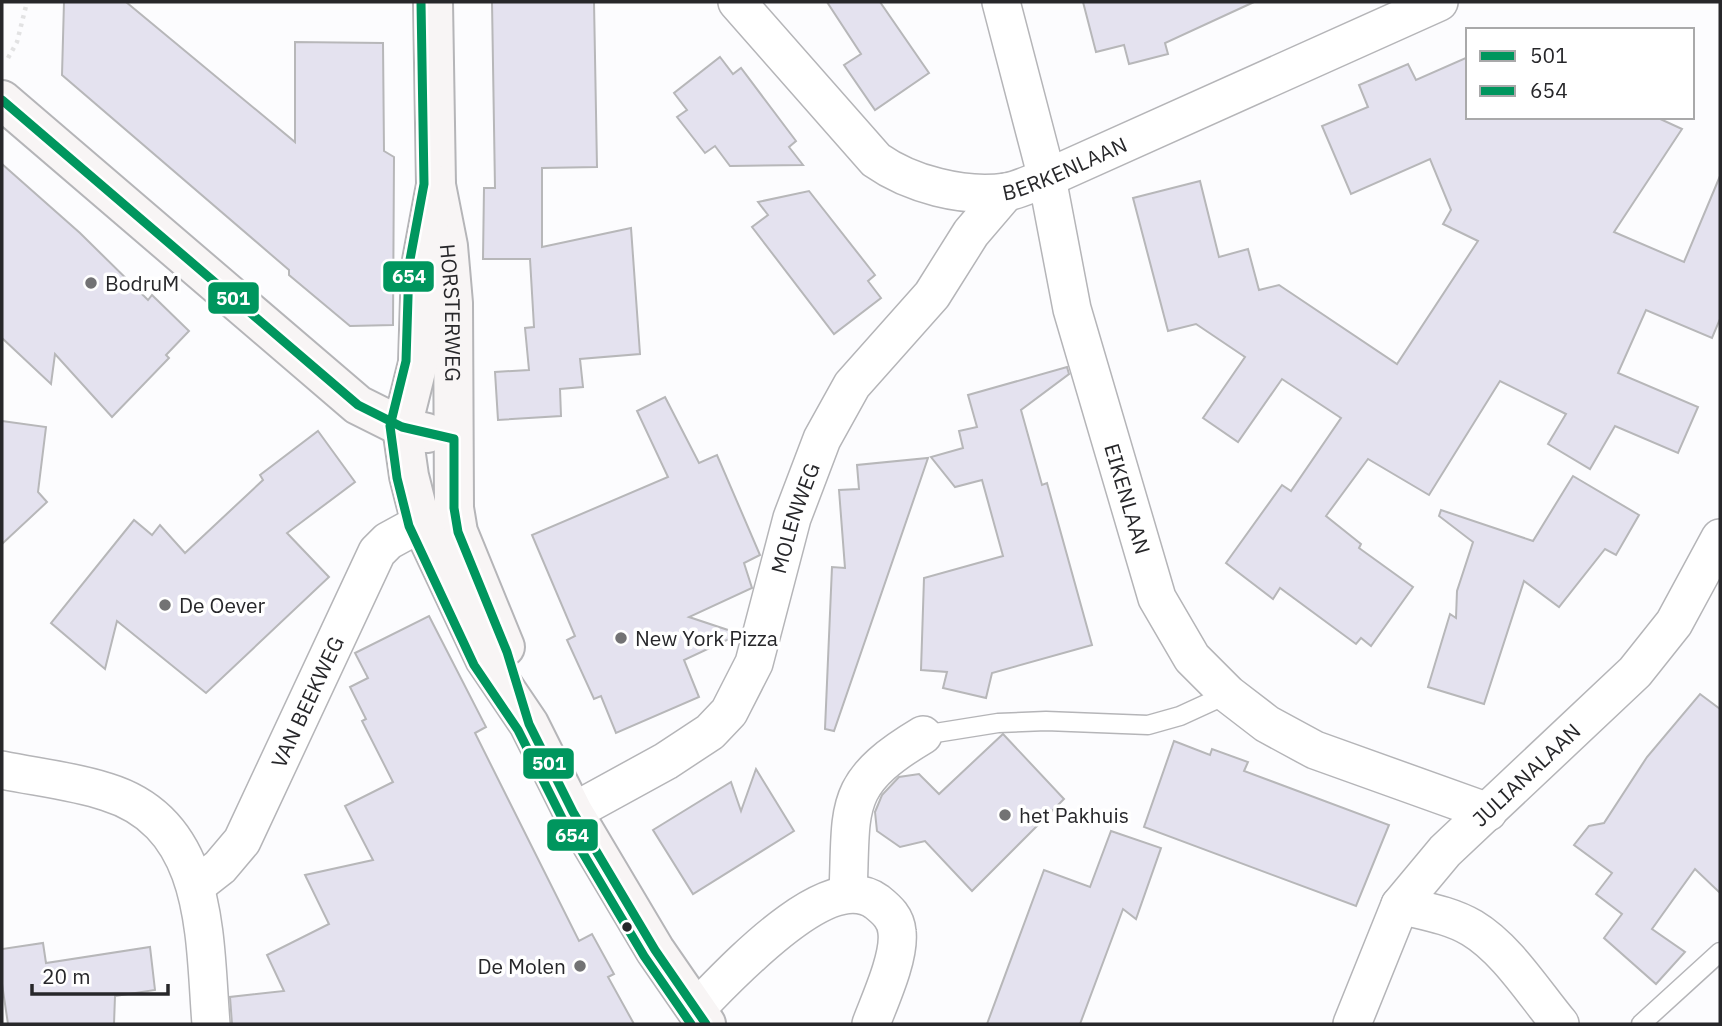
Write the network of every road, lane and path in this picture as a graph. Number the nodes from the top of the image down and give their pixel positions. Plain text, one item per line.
1 (27, 2) edge
2 (433, 2) edge
3 (737, 2) edge
4 (1001, 2) edge
5 (1439, 2) edge
6 (2, 68) edge
7 (2, 100) edge
8 (1047, 178) junction
9 (436, 185) junction
10 (1006, 192) junction
11 (402, 427) junction
12 (454, 439) junction
13 (421, 523) junction
14 (1720, 538) edge
15 (1228, 694) junction
16 (529, 724) junction
17 (923, 736) joint
18 (2, 771) edge
19 (573, 812) junction
20 (1488, 812) junction
21 (197, 885) junction
22 (848, 893) junction
23 (1400, 905) junction
24 (1720, 952) edge
25 (701, 1017) edge
26 (211, 1024) edge
27 (871, 1024) edge
28 (1352, 1024) edge
29 (1560, 1024) edge
30 (1641, 1024) edge

1 - 6 path
2 - 9 main road, HORSTERWEG
3 - 10 street, BERKENLAAN
4 - 8 street, EIKENLAAN
5 - 8 street, BERKENLAAN
7 - 11 main road
8 - 10 street, BERKENLAAN
8 - 15 street, EIKENLAAN
9 - 11 main road, HORSTERWEG
9 - 12 main road, HORSTERWEG
10 - 19 street, MOLENWEG
11 - 12 main road
11 - 13 main road
12 - 16 main road, HORSTERWEG
13 - 16 main road
13 - 21 street, VAN BEEKWEG
14 - 20 street, JULIANALAAN
15 - 17 lane
15 - 20 street, EIKENLAAN
16 - 19 main road
17 - 22 street
18 - 21 street
19 - 25 main road
20 - 23 street, JULIANALAAN
21 - 26 street
22 - 25 street
22 - 27 street
23 - 28 street, JULIANALAAN
23 - 29 street
24 - 30 lane

